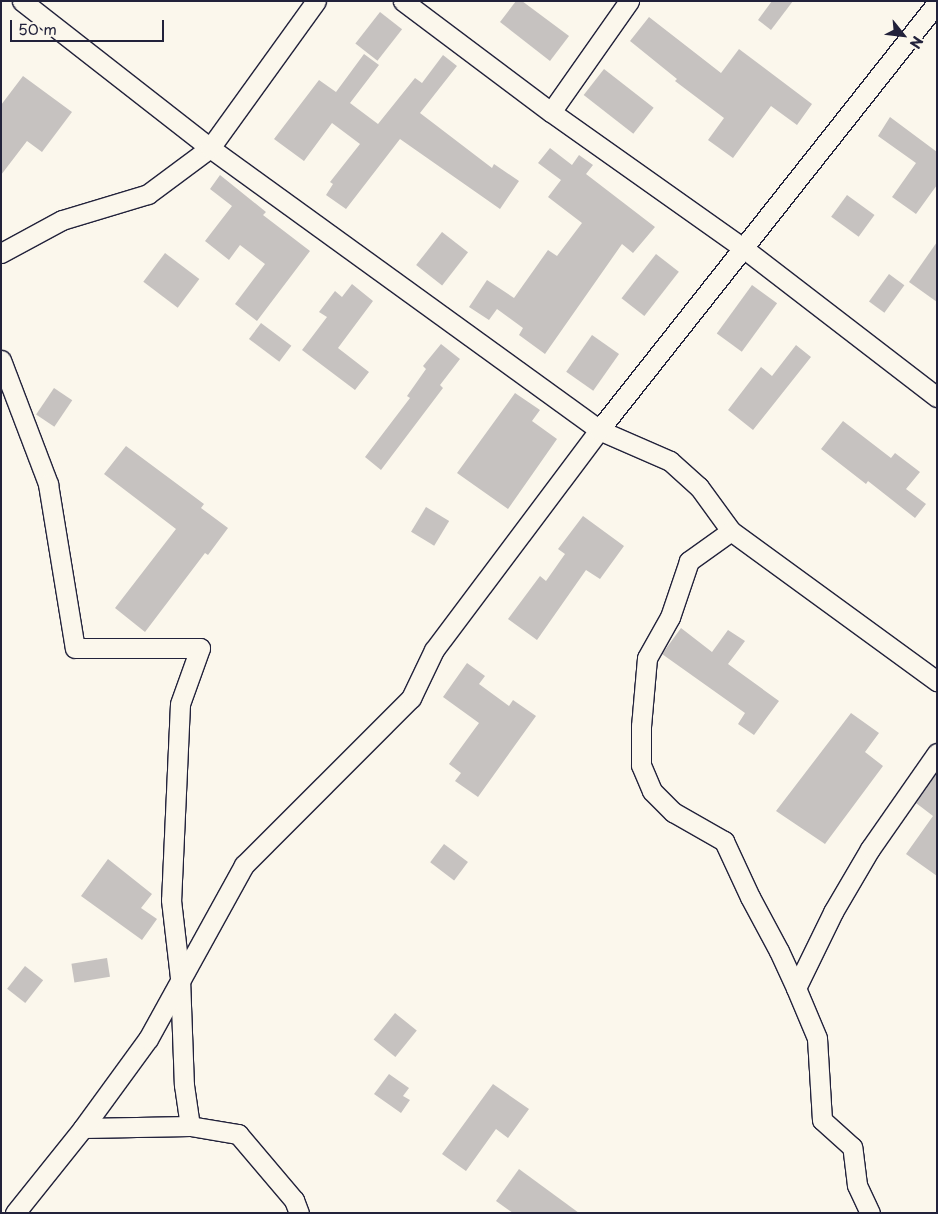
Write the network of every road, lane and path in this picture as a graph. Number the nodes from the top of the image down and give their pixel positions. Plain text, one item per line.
1 (22, 1) edge
2 (316, 1) edge
3 (403, 1) edge
4 (629, 1) edge
5 (937, 3) edge
6 (551, 112) junction
7 (210, 148) junction
8 (742, 247) junction
9 (1, 253) edge
10 (1, 360) edge
11 (937, 397) edge
12 (599, 430) junction
13 (731, 531) junction
14 (937, 681) edge
15 (937, 753) edge
16 (180, 978) junction
17 (796, 988) junction
18 (190, 1126) junction
19 (83, 1128) junction
20 (297, 1206) edge
21 (15, 1213) edge
22 (312, 1213) edge
23 (870, 1213) edge

1 - 7 street
2 - 7 street
3 - 6 street
4 - 6 street
5 - 8 street
6 - 8 street
7 - 9 street
7 - 12 street
8 - 11 street
8 - 12 street
10 - 16 street
12 - 13 street
12 - 16 street
13 - 14 street
13 - 17 street
15 - 17 street
16 - 18 street
16 - 19 street
17 - 23 street
18 - 19 street
18 - 20 street
19 - 21 street
20 - 22 street

